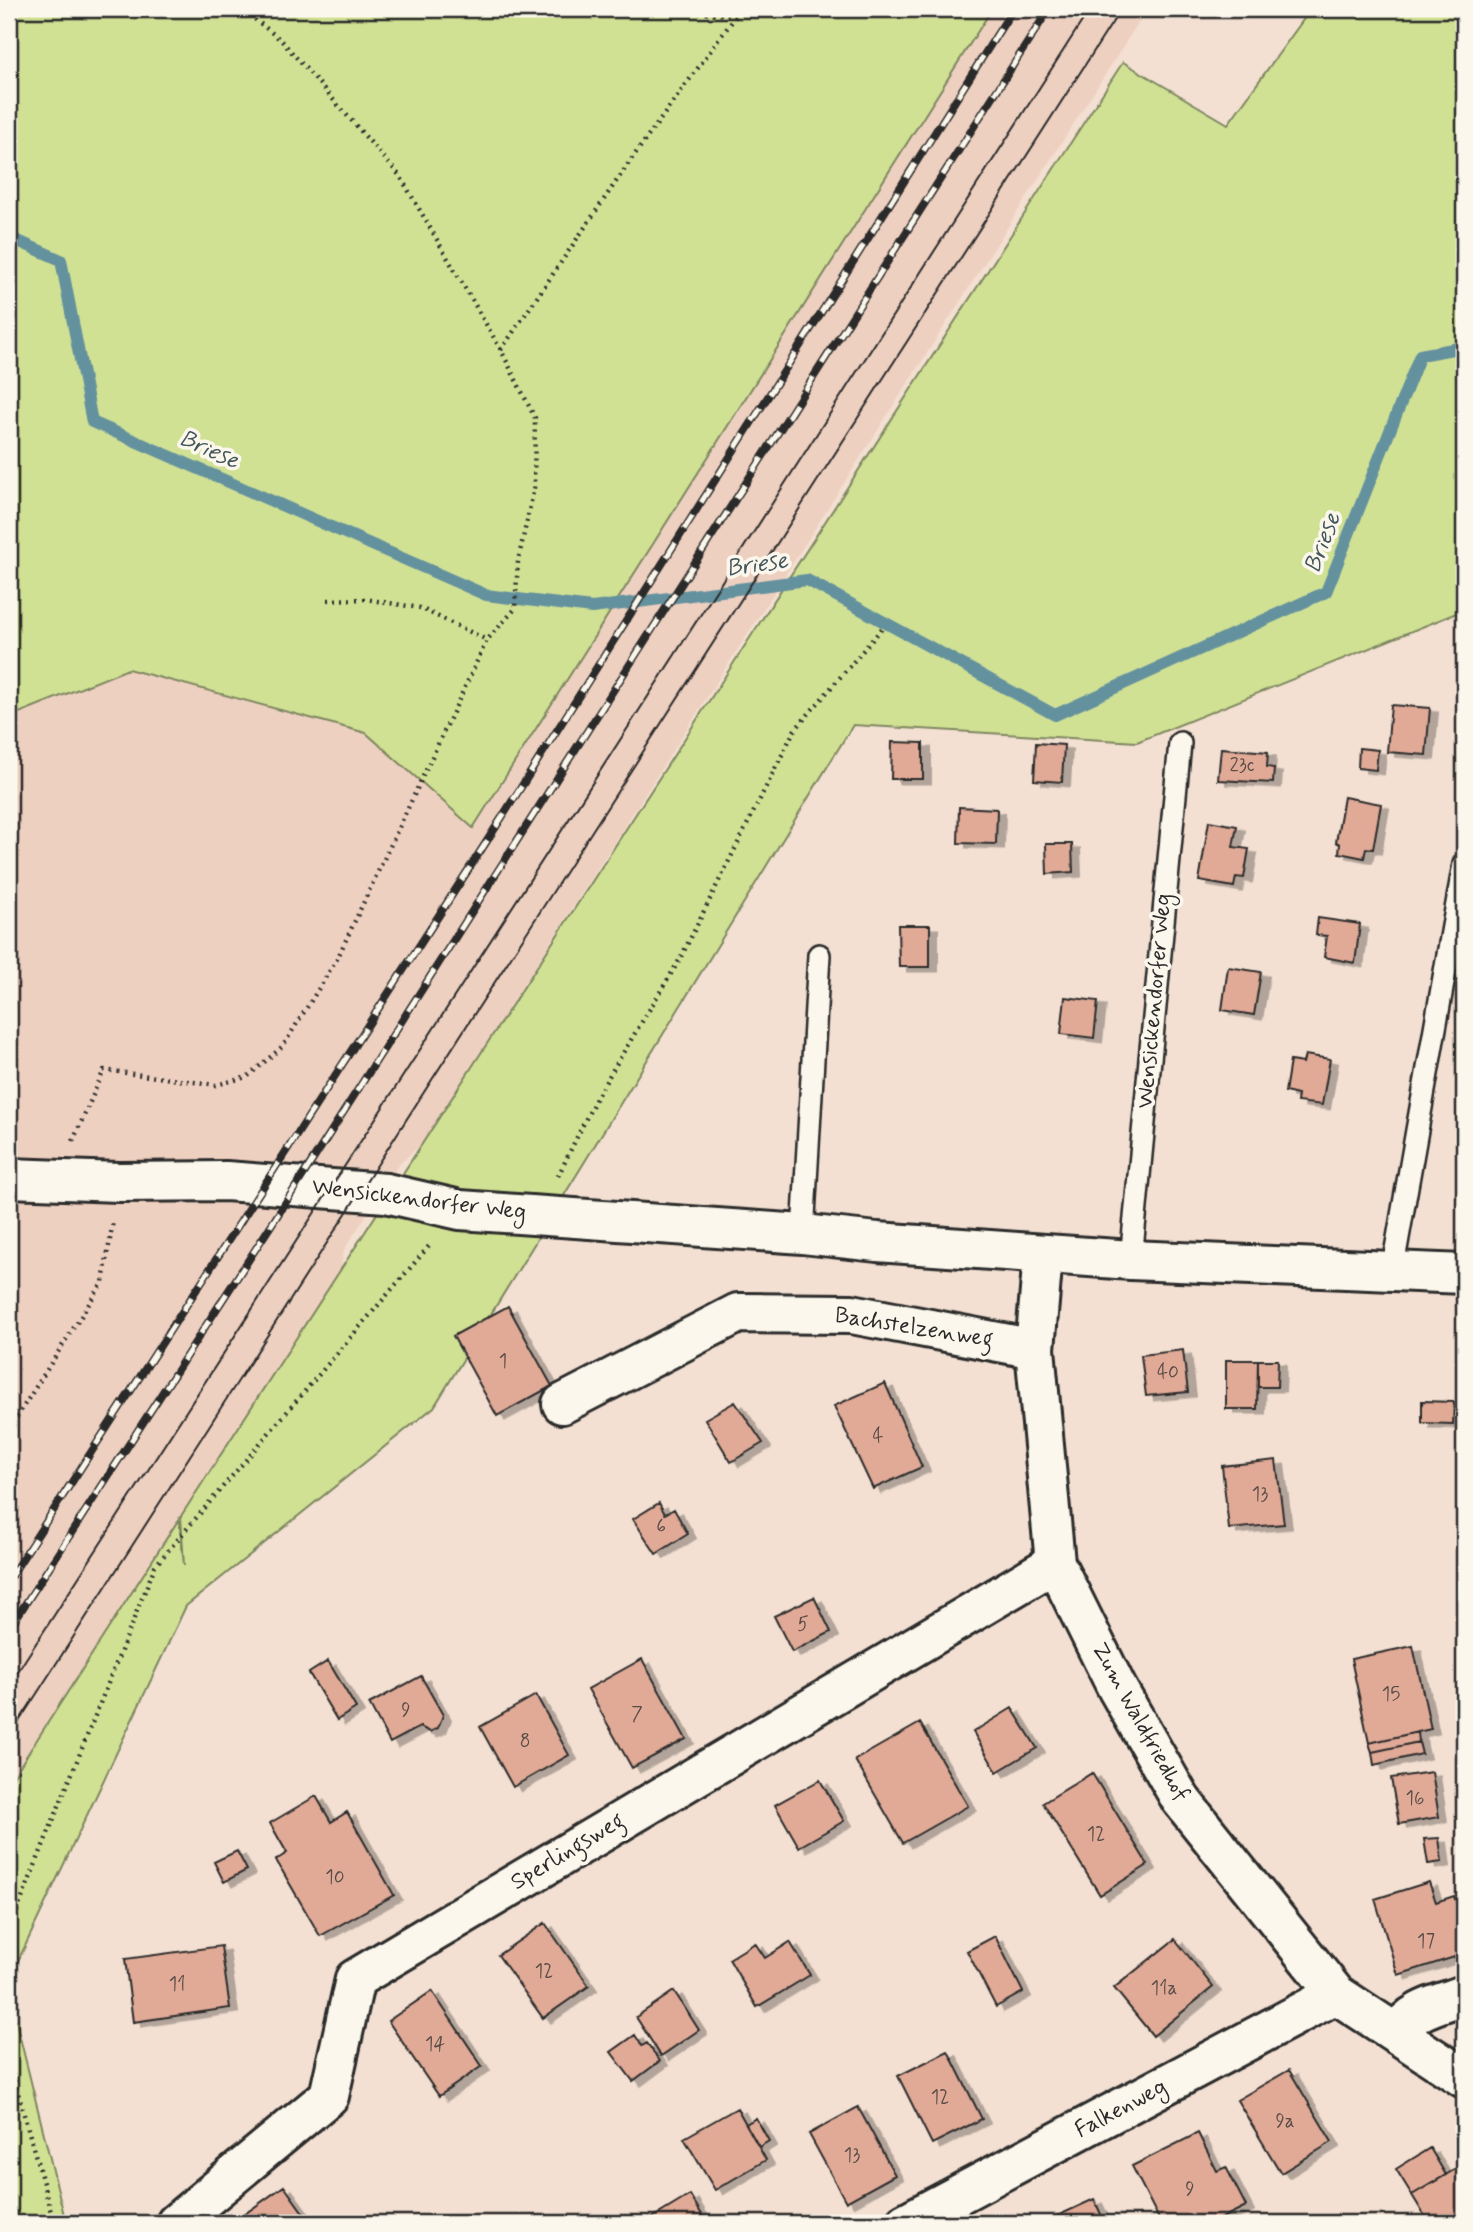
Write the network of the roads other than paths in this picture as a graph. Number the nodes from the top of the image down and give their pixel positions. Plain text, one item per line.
1 (1180, 743) dead end
2 (1464, 864) edge
3 (819, 955) dead end
4 (9, 1178) edge
5 (803, 1234) junction
6 (1044, 1255) junction
7 (1131, 1260) junction
8 (1392, 1272) junction
9 (1464, 1274) edge
10 (1035, 1349) junction
11 (562, 1404) dead end
12 (1055, 1563) junction
13 (1336, 1994) junction
14 (1464, 1995) edge
15 (1397, 2034) junction
16 (1464, 2078) edge
17 (176, 2223) edge
18 (905, 2223) edge

1 - 7 lane, Wensickendorfer Weg
2 - 8 lane
3 - 5 lane
4 - 5 street, Wensickendorfer Weg
5 - 6 street, Wensickendorfer Weg
6 - 7 street, Wensickendorfer Weg
6 - 10 street, Zum Waldfriedhof
7 - 8 street, Wensickendorfer Weg
8 - 9 street, Wensickendorfer Weg
10 - 11 street, Bachstelzenweg
10 - 12 street, Zum Waldfriedhof
12 - 13 street, Zum Waldfriedhof
12 - 17 street, Sperlingsweg
13 - 15 street, Zum Waldfriedhof
13 - 18 street, Falkenweg
14 - 15 street
15 - 16 street, Zum Waldfriedhof

